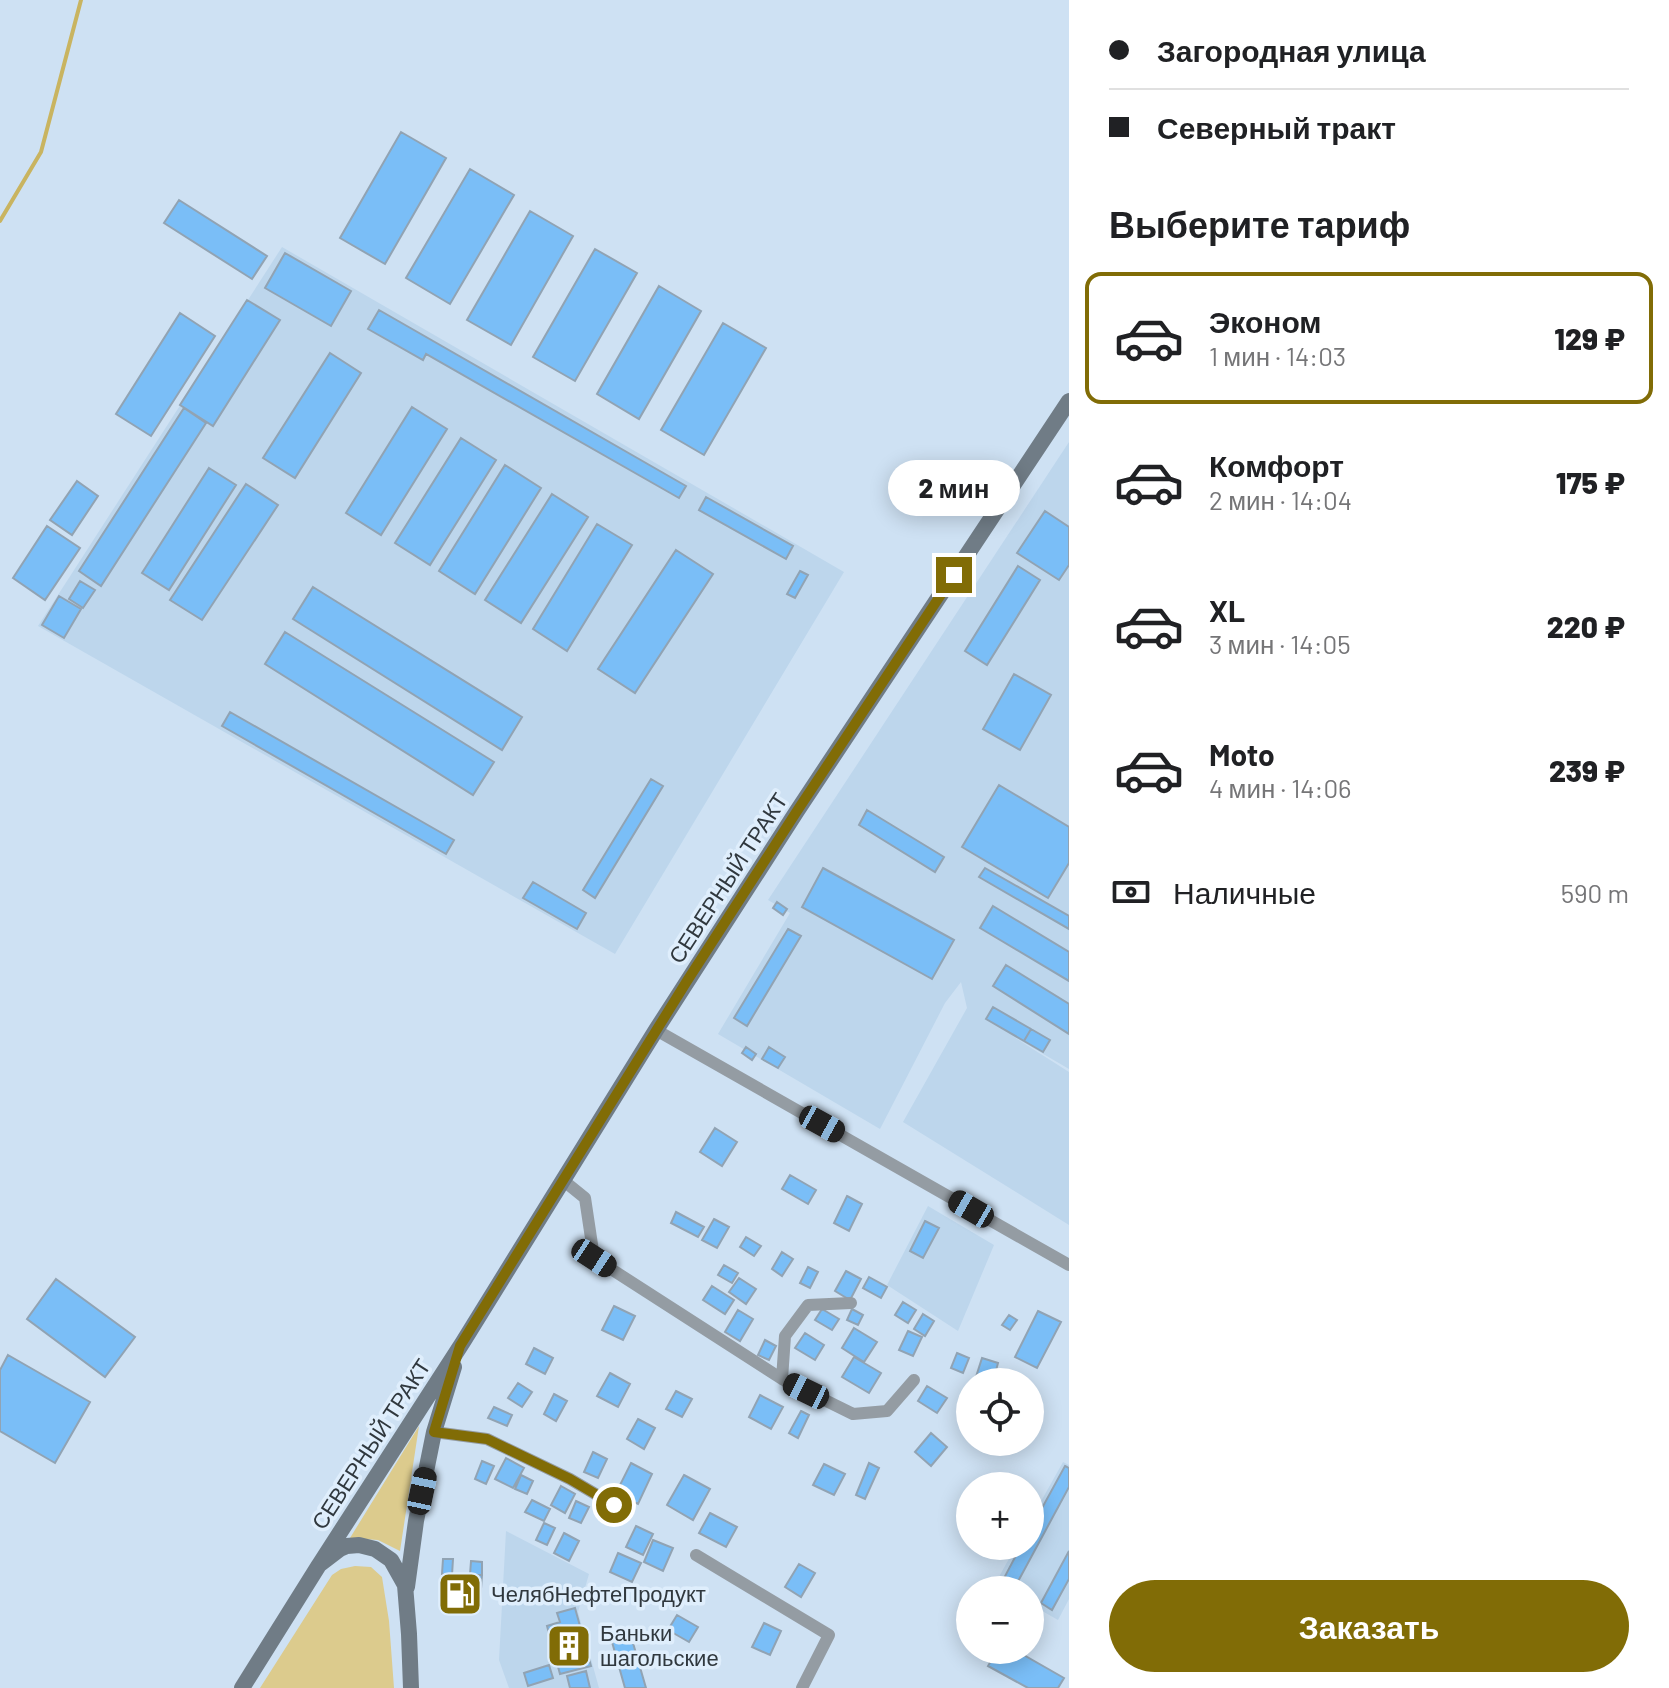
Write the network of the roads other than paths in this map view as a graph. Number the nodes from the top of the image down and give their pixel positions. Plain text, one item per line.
1 (1069, 401) edge
2 (656, 1030) junction
3 (564, 1181) junction
4 (1069, 1265) edge
5 (851, 1303) dead end
6 (460, 1346) junction
7 (782, 1379) junction
8 (914, 1380) dead end
9 (434, 1432) junction
10 (614, 1505) dead end
11 (696, 1555) dead end
12 (319, 1565) junction
13 (406, 1592) junction
14 (242, 1688) edge
15 (411, 1688) edge
16 (802, 1688) edge

1 - 2 main road, СЕВЕРНЫЙ ТРАКТ
2 - 3 main road, СЕВЕРНЫЙ ТРАКТ
2 - 4 street
3 - 6 main road, СЕВЕРНЫЙ ТРАКТ
3 - 7 street
5 - 7 street
6 - 9 main road, СЕВЕРНЫЙ ТРАКТ
6 - 12 main road, СЕВЕРНЫЙ ТРАКТ
7 - 8 street
9 - 10 street
9 - 13 main road, СЕВЕРНЫЙ ТРАКТ
11 - 16 street
12 - 13 main road
12 - 14 main road, СЕВЕРНЫЙ ТРАКТ
13 - 15 main road

